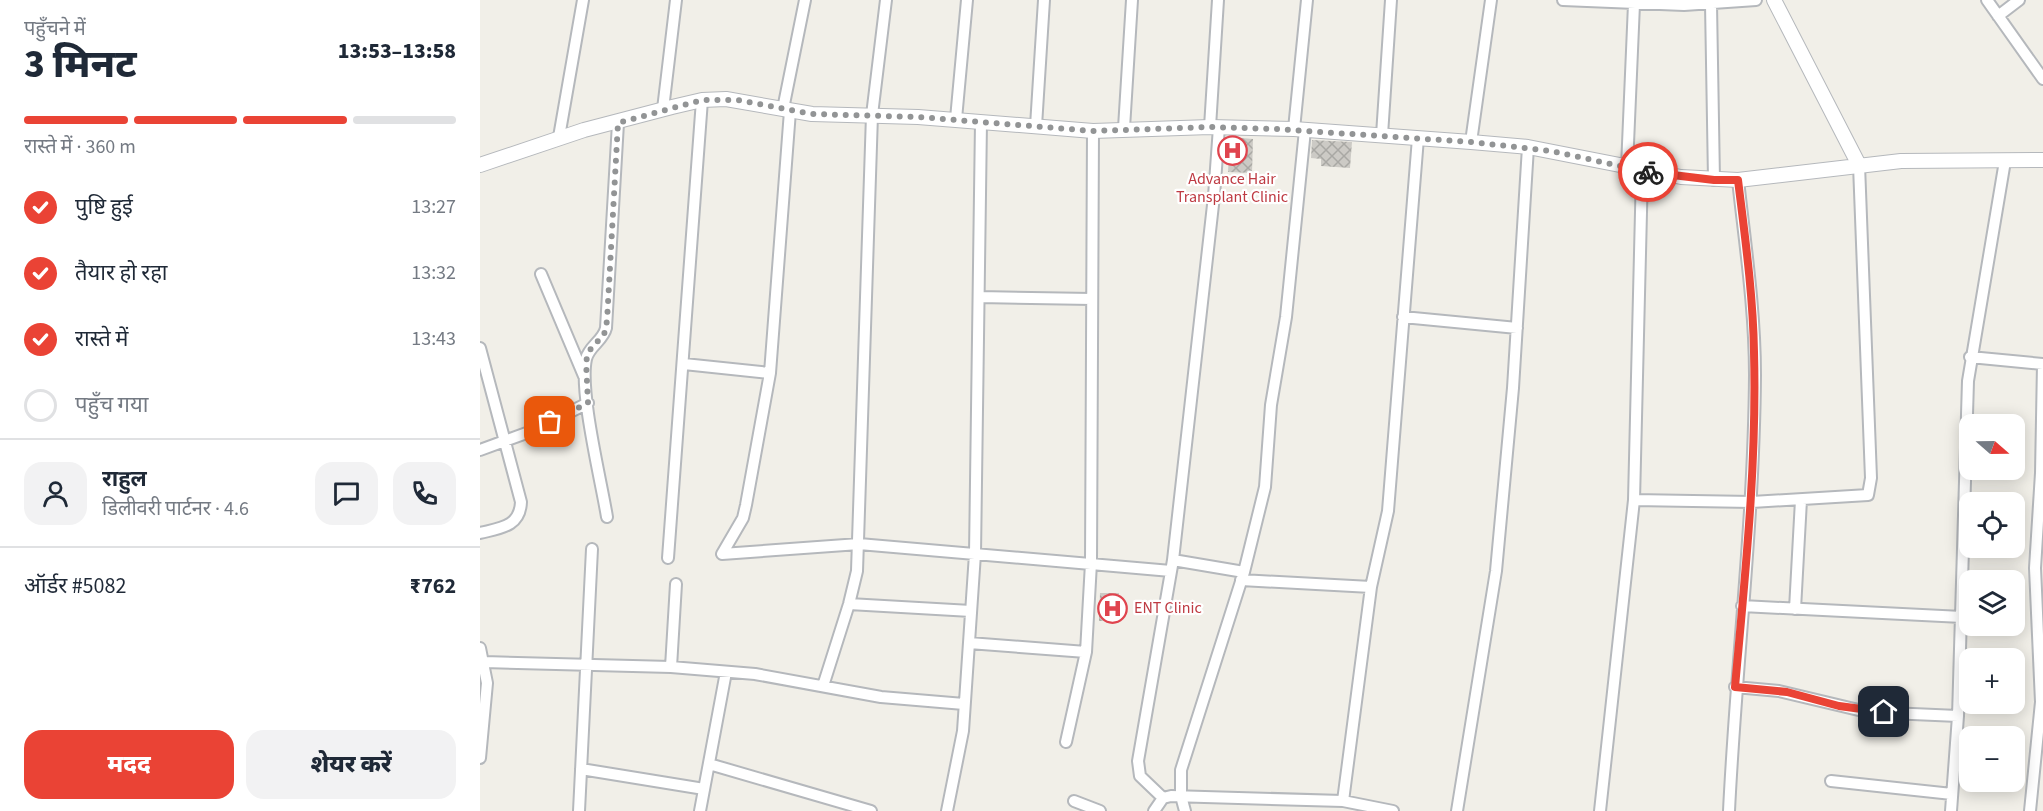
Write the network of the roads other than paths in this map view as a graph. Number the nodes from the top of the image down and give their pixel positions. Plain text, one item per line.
1 (583, 0) edge
2 (676, 0) edge
3 (805, 0) edge
4 (886, 0) edge
5 (967, 0) edge
6 (1044, 0) edge
7 (1132, 0) edge
8 (1218, 0) edge
9 (1307, 0) edge
10 (1391, 0) edge
11 (1491, 0) edge
12 (1563, 0) edge
13 (1756, 0) edge
14 (1774, 0) edge
15 (1987, 0) edge
16 (2019, 0) edge
17 (1581, 1) edge
18 (1634, 4) junction
19 (1711, 4) junction
20 (1998, 16) junction
21 (2043, 79) edge
22 (702, 100) junction
23 (663, 109) junction
24 (787, 110) junction
25 (872, 115) junction
26 (956, 120) junction
27 (981, 122) junction
28 (618, 123) junction
29 (1036, 126) junction
30 (1215, 127) junction
31 (1124, 128) junction
32 (1300, 130) junction
33 (1093, 131) junction
34 (1382, 135) junction
35 (559, 137) junction
36 (1418, 138) junction
37 (1471, 142) junction
38 (1528, 147) junction
39 (2043, 160) edge
40 (2005, 161) junction
41 (480, 165) edge
42 (1859, 165) junction
43 (1627, 168) junction
44 (1642, 171) junction
45 (1714, 180) junction
46 (1738, 180) junction
47 (541, 274) dead end
48 (979, 297) junction
49 (1092, 299) junction
50 (1403, 317) junction
51 (1517, 328) junction
52 (480, 348) edge
53 (1970, 357) junction
54 (684, 364) junction
55 (2043, 364) edge
56 (770, 373) junction
57 (586, 382) junction
58 (588, 403) junction
59 (504, 444) junction
60 (480, 450) edge
61 (1634, 500) junction
62 (1801, 500) junction
63 (1752, 502) junction
64 (607, 517) dead end
65 (480, 533) edge
66 (859, 544) junction
67 (592, 549) dead end
68 (975, 554) junction
69 (668, 558) dead end
70 (1091, 563) junction
71 (1172, 566) junction
72 (1963, 570) edge
73 (1242, 576) junction
74 (676, 584) dead end
75 (1371, 587) junction
76 (849, 604) junction
77 (1742, 606) junction
78 (1795, 609) junction
79 (971, 611) junction
80 (1959, 617) edge
81 (1961, 636) edge
82 (969, 643) junction
83 (480, 648) edge
84 (1086, 652) junction
85 (484, 662) junction
86 (588, 666) junction
87 (671, 667) junction
88 (726, 672) junction
89 (823, 686) junction
90 (1735, 687) junction
91 (964, 704) junction
92 (1958, 716) junction
93 (1066, 742) dead end
94 (480, 758) edge
95 (709, 764) junction
96 (581, 769) junction
97 (1832, 781) dead end
98 (704, 789) junction
99 (1952, 794) junction
100 (1181, 796) junction
101 (1163, 798) junction
102 (1074, 801) dead end
103 (1343, 801) junction
104 (579, 811) edge
105 (700, 811) edge
106 (872, 811) edge
107 (947, 811) edge
108 (1100, 811) edge
109 (1154, 811) edge
110 (1185, 811) edge
111 (1393, 811) edge
112 (1457, 811) edge
113 (1600, 811) edge
114 (1729, 811) edge
115 (1950, 811) edge
116 (2030, 811) edge

1 - 35 street
2 - 23 street
3 - 24 street
4 - 25 street
5 - 26 street
6 - 29 street
7 - 31 street
8 - 30 street
9 - 32 street
10 - 34 street
11 - 37 street
12 - 17 street
13 - 19 street
14 - 42 street
15 - 20 street
16 - 20 street
17 - 18 street
18 - 19 street
18 - 43 street
19 - 45 street
20 - 21 street
22 - 23 street
22 - 24 street
22 - 54 street
23 - 28 street
24 - 25 street
24 - 56 street
25 - 26 street
25 - 66 street
26 - 27 street
27 - 29 street
27 - 48 street
28 - 35 street
28 - 57 street
29 - 33 street
30 - 31 street
30 - 32 street
30 - 71 street
31 - 33 street
32 - 34 street
32 - 73 street
33 - 49 street
34 - 36 street
35 - 41 street
36 - 37 street
36 - 50 street
37 - 38 street
38 - 43 street
38 - 51 street
39 - 40 street
40 - 42 street
40 - 53 street
42 - 46 street
42 - 62 street
43 - 44 street
44 - 45 street
44 - 61 street
45 - 46 street
46 - 63 street
47 - 57 street
48 - 49 street
48 - 68 street
49 - 70 street
50 - 51 street
50 - 75 street
51 - 112 street
52 - 59 street
53 - 55 street
53 - 72 street
54 - 56 street
54 - 69 street
55 - 116 street
56 - 66 street
57 - 58 street
58 - 59 street
58 - 64 street
59 - 60 street
59 - 65 street
61 - 63 street
61 - 113 street
62 - 63 street
62 - 78 street
63 - 77 street
66 - 68 street
66 - 76 street
67 - 86 street
68 - 70 street
68 - 79 street
70 - 71 street
70 - 84 street
71 - 73 street
71 - 101 street
73 - 75 street
73 - 100 street
74 - 87 street
75 - 103 street
76 - 79 street
76 - 89 street
77 - 78 street
77 - 90 street
78 - 80 street
79 - 82 street
81 - 92 street
82 - 84 street
82 - 91 street
83 - 85 street
84 - 93 street
85 - 86 street
85 - 94 street
86 - 87 street
86 - 96 street
87 - 88 street
88 - 89 street
88 - 95 street
89 - 91 street
90 - 92 street
90 - 114 street
91 - 107 street
92 - 99 street
95 - 98 street
95 - 106 street
96 - 98 street
96 - 104 street
97 - 99 street
98 - 105 street
99 - 115 street
100 - 101 street
100 - 103 street
100 - 110 street
101 - 109 street
102 - 108 street
103 - 111 street

